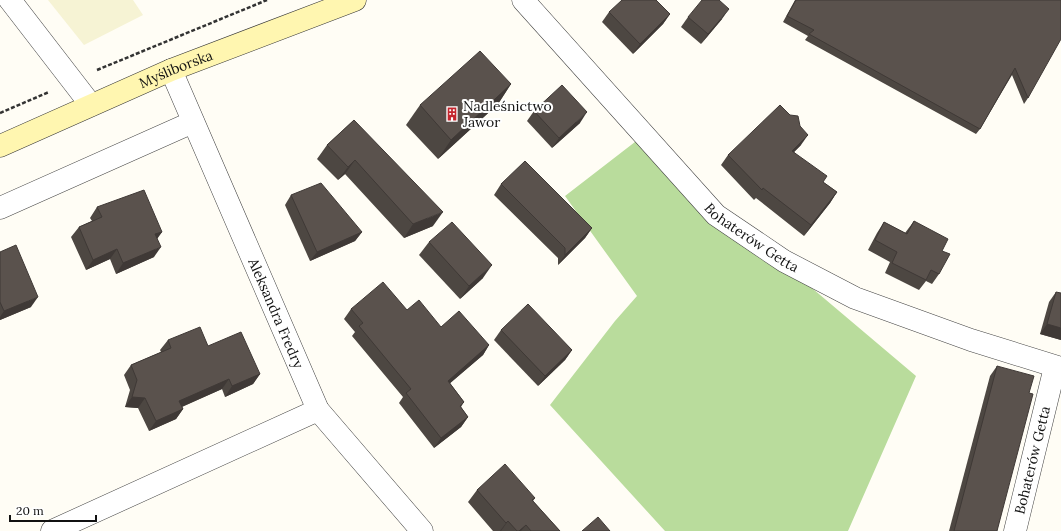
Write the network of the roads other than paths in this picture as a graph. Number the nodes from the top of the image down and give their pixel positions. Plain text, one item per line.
1 (10, 0) edge
2 (355, 0) edge
3 (523, 0) edge
4 (171, 70) junction
5 (91, 105) junction
6 (193, 122) junction
7 (0, 146) edge
8 (0, 208) edge
9 (1058, 367) edge
10 (318, 410) junction
11 (52, 531) edge
12 (422, 531) edge
13 (1015, 531) edge

1 - 5 street
2 - 4 street, Myśliborska
3 - 9 street, Bohaterów Getta
4 - 5 street, Myśliborska
4 - 6 street, Aleksandra Fredry
5 - 7 street, Myśliborska
6 - 8 street
6 - 10 street, Aleksandra Fredry
9 - 13 street, Bohaterów Getta
10 - 11 street
10 - 12 street, Aleksandra Fredry

